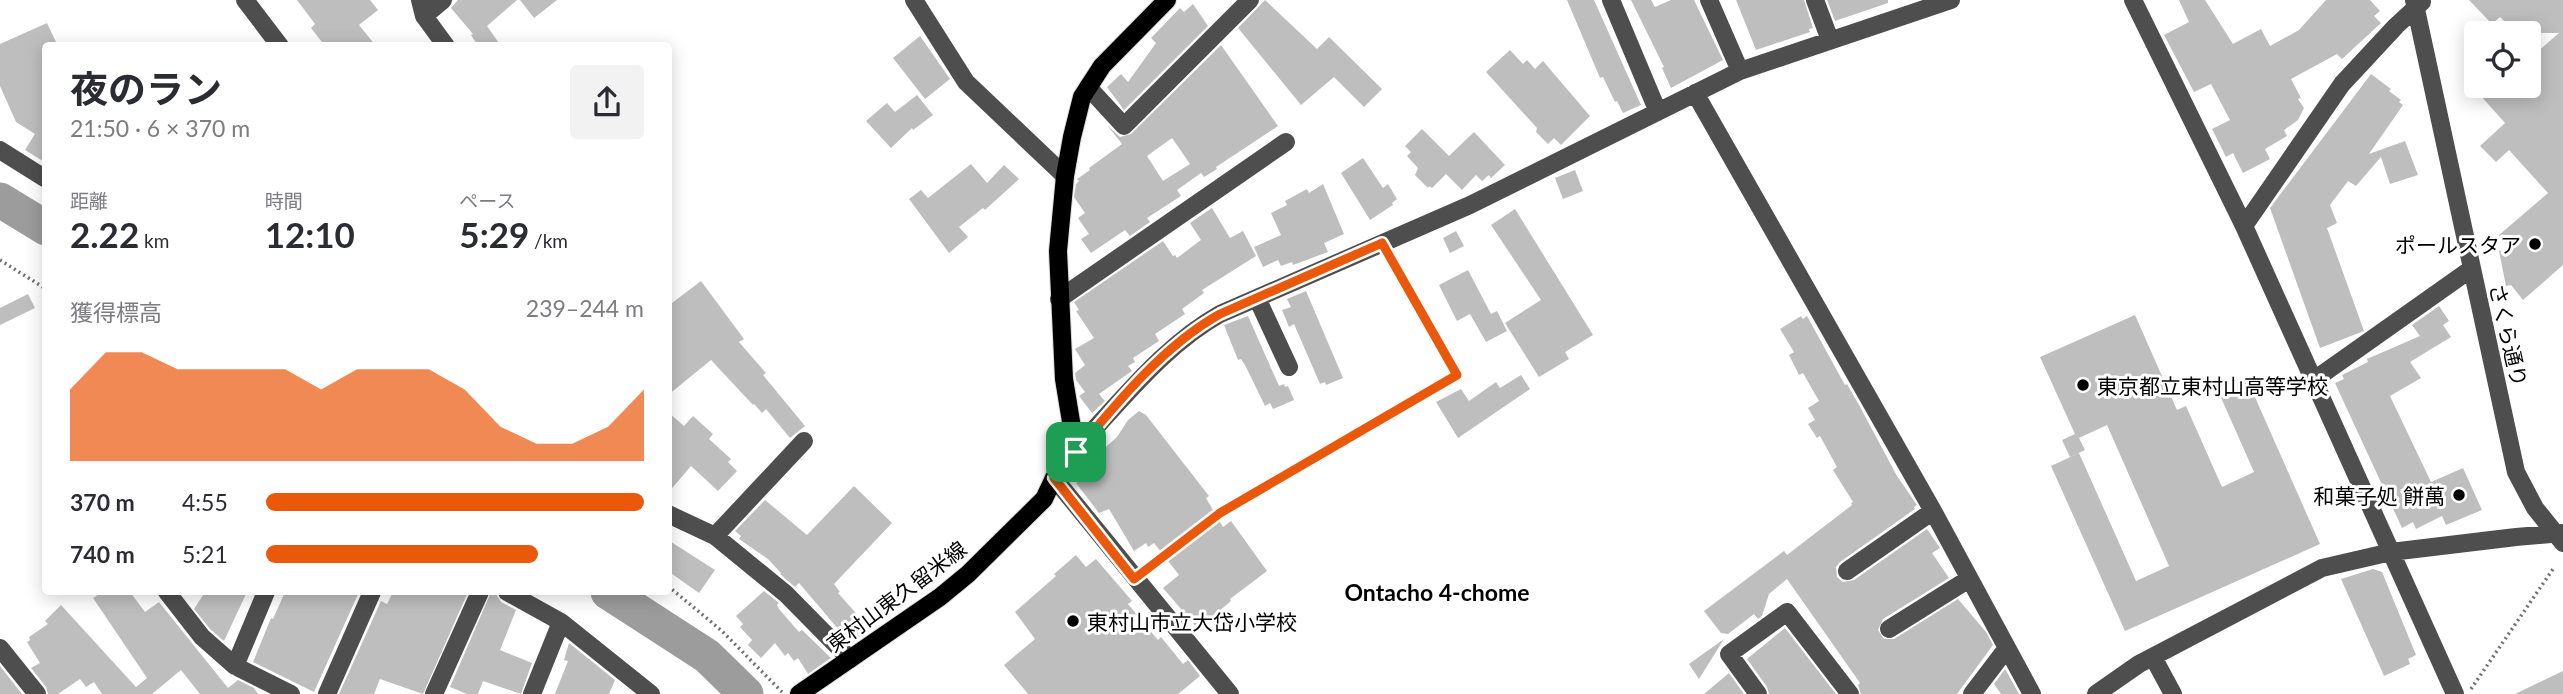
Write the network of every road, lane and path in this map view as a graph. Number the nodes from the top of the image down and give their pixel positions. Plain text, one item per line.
1 (245, 0) edge
2 (443, 0) edge
3 (914, 0) edge
4 (1167, 0) edge
5 (1250, 0) edge
6 (1611, 0) edge
7 (1709, 0) edge
8 (1815, 0) edge
9 (1951, 0) edge
10 (2133, 0) edge
11 (2418, 3) edge
12 (1911, 6) edge
13 (422, 8) edge
14 (1830, 40) junction
15 (277, 42) edge
16 (443, 42) edge
17 (1740, 71) junction
18 (1088, 87) junction
19 (1695, 93) junction
20 (1658, 112) junction
21 (1286, 142) dead end
22 (0, 150) edge
23 (42, 176) edge
24 (1065, 176) junction
25 (2244, 226) junction
26 (1382, 243) junction
27 (0, 260) edge
28 (2471, 269) junction
29 (42, 286) edge
30 (1257, 298) junction
31 (1059, 299) junction
32 (1289, 367) dead end
33 (2314, 380) junction
34 (804, 441) dead end
35 (1076, 452) junction
36 (1054, 478) junction
37 (1933, 511) junction
38 (672, 516) edge
39 (715, 536) junction
40 (2560, 537) edge
41 (2391, 552) junction
42 (2553, 569) dead end
43 (1847, 571) dead end
44 (1134, 579) junction
45 (1969, 579) junction
46 (672, 589) edge
47 (169, 595) edge
48 (265, 595) edge
49 (371, 595) edge
50 (479, 595) edge
51 (513, 595) edge
52 (561, 622) junction
53 (1889, 629) dead end
54 (2007, 648) junction
55 (0, 649) edge
56 (2153, 657) junction
57 (850, 659) junction
58 (235, 666) junction
59 (635, 687) edge
60 (37, 694) edge
61 (291, 694) edge
62 (327, 694) edge
63 (434, 694) edge
64 (532, 694) edge
65 (652, 694) edge
66 (785, 694) edge
67 (799, 694) edge
68 (1230, 694) edge
69 (1758, 694) edge
70 (1850, 694) edge
71 (1972, 694) edge
72 (2032, 694) edge
73 (2096, 694) edge
74 (2173, 694) edge
75 (2455, 694) edge
76 (2467, 694) edge

1 - 15 street
2 - 13 street
3 - 24 street
4 - 18 main road
5 - 18 street
6 - 20 street
7 - 17 street
8 - 14 street
9 - 12 street
10 - 25 street
11 - 25 street
11 - 28 street, さくら通り
12 - 14 street
13 - 16 street
14 - 17 street
17 - 19 street
18 - 24 main road
19 - 20 street
19 - 37 street
20 - 26 street
21 - 31 street
22 - 23 street
24 - 31 main road
25 - 33 street
26 - 30 street
26 - 44 path
27 - 29 path
28 - 33 street
28 - 40 street, さくら通り
30 - 32 street
30 - 35 street
31 - 35 main road
33 - 41 street
34 - 39 street
35 - 36 main road, 東村山東久留米線
36 - 44 street
36 - 57 main road, 東村山東久留米線
37 - 43 street
37 - 45 street
38 - 39 street
39 - 57 street
40 - 41 street
41 - 56 street
41 - 75 street
42 - 76 path
44 - 68 street
45 - 53 street
45 - 54 street
46 - 66 path
47 - 58 street
48 - 58 street
49 - 62 street
50 - 63 street
51 - 52 street
52 - 59 street
52 - 64 street
54 - 71 street
54 - 72 street
55 - 60 street
56 - 73 street
56 - 74 street
57 - 67 main road, 東村山東久留米線
58 - 61 street
59 - 65 street
69 - 70 street

